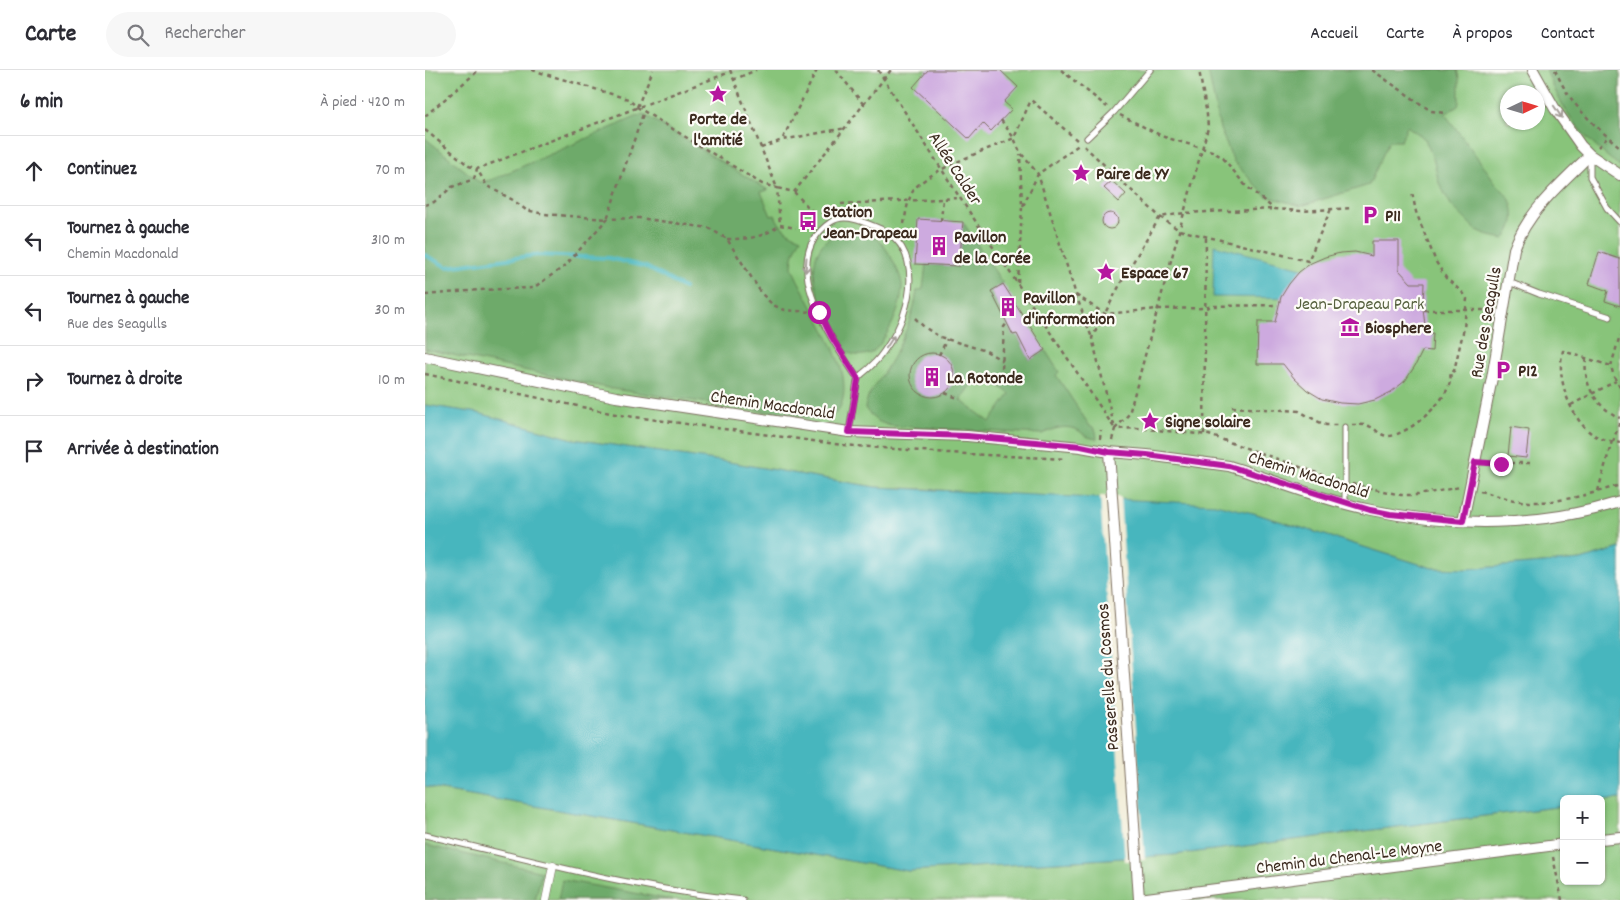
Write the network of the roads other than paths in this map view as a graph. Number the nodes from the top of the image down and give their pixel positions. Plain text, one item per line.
1 (1150, 70) edge
2 (1533, 70) edge
3 (1087, 138) dead end
4 (1594, 152) junction
5 (1620, 175) edge
6 (1620, 222) edge
7 (1509, 282) junction
8 (1610, 317) dead end
9 (425, 357) edge
10 (858, 379) junction
11 (1348, 426) road end
12 (849, 432) junction
13 (1109, 452) junction
14 (1620, 502) edge
15 (1345, 503) junction
16 (1463, 521) junction
17 (425, 835) edge
18 (1620, 837) edge
19 (1605, 839) edge
20 (1560, 845) edge
21 (553, 866) junction
22 (546, 900) edge
23 (743, 900) edge
24 (1137, 900) edge

1 - 3 lane
2 -> 4 street
4 - 5 street
4 - 6 lane
4 - 7 street, Rue des Seagulls
7 - 8 lane
7 - 16 street, Rue des Seagulls
9 - 12 street, Chemin Macdonald
10 -> 10 lane
10 - 12 lane
11 - 15 lane
12 - 13 street, Chemin Macdonald
13 - 15 street, Chemin Macdonald
13 - 24 street, Passerelle du Cosmos
14 - 16 street, Chemin Macdonald
15 - 16 street, Chemin Macdonald
17 - 21 lane
18 - 19 street
20 - 24 street, Chemin du Chenal-Le Moyne
21 - 22 street
21 - 23 lane

